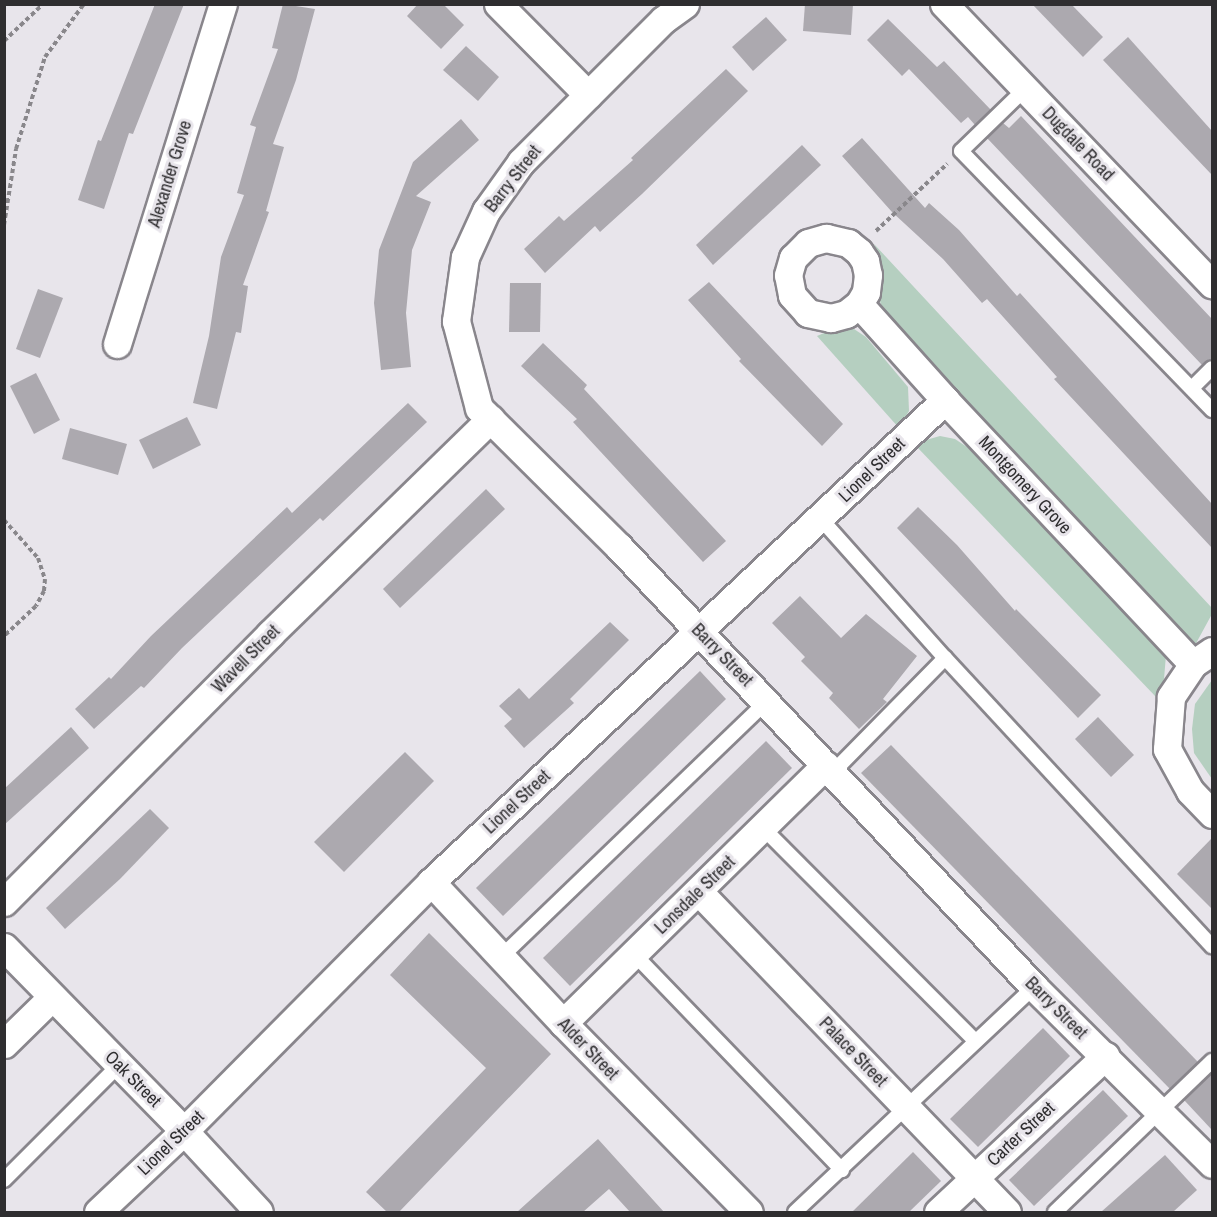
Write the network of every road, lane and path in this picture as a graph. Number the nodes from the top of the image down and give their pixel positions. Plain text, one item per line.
1 (43, 4) edge
2 (84, 4) edge
3 (223, 4) edge
4 (498, 4) edge
5 (685, 4) edge
6 (944, 4) edge
7 (4, 41) edge
8 (1025, 89) junction
9 (588, 95) junction
10 (949, 162) dead end
11 (4, 187) edge
12 (7, 193) edge
13 (4, 225) edge
14 (856, 249) junction
15 (1212, 284) edge
16 (859, 304) junction
17 (117, 344) dead end
18 (1212, 368) edge
19 (1192, 388) junction
20 (945, 400) junction
21 (1212, 410) edge
22 (490, 419) junction
23 (821, 519) junction
24 (4, 520) edge
25 (700, 632) junction
26 (4, 636) edge
27 (945, 658) junction
28 (1203, 658) edge
29 (766, 702) junction
30 (829, 769) junction
31 (1212, 814) edge
32 (763, 828) junction
33 (431, 882) junction
34 (699, 892) junction
35 (4, 902) edge
36 (1212, 946) edge
37 (4, 947) edge
38 (634, 954) junction
39 (501, 957) junction
40 (1034, 987) junction
41 (52, 997) junction
42 (563, 1023) junction
43 (975, 1041) junction
44 (4, 1044) edge
45 (1105, 1056) junction
46 (1212, 1061) edge
47 (119, 1065) junction
48 (908, 1108) junction
49 (1160, 1111) junction
50 (184, 1131) junction
51 (1212, 1164) edge
52 (842, 1170) junction
53 (974, 1178) junction
54 (4, 1180) edge
55 (247, 1208) edge
56 (98, 1212) edge
57 (749, 1212) edge
58 (795, 1212) edge
59 (938, 1212) edge
60 (1007, 1212) edge
61 (1055, 1212) edge

1 - 7 path
2 - 12 path
3 - 17 street, Alexander Grove
4 - 9 street
5 - 9 street
6 - 8 street, Dugdale Road
8 - 15 street, Dugdale Road
8 - 19 lane
9 - 22 street, Barry Street
10 - 14 path
11 - 12 path
12 - 13 path
14 - 16 street
14 - 16 street
16 - 20 street, Montgomery Grove
18 - 19 lane
19 - 21 lane
20 - 23 street, Lionel Street
20 - 28 street, Montgomery Grove
22 - 25 street, Barry Street
22 - 35 street, Wavell Street
23 - 25 street, Lionel Street
23 - 27 lane
24 - 26 path
25 - 29 street, Barry Street
25 - 33 street, Lionel Street
27 - 30 lane
27 - 36 lane
28 - 31 street
29 - 30 street, Barry Street
29 - 39 lane
30 - 32 street, Lonsdale Street
30 - 40 street, Barry Street
32 - 34 street, Lonsdale Street
32 - 43 lane
33 - 39 street, Alder Street
33 - 50 street, Lionel Street
34 - 38 street, Lonsdale Street
34 - 48 street, Palace Street
37 - 41 street, Oak Street
38 - 42 street, Lonsdale Street
38 - 52 lane
39 - 42 street, Alder Street
40 - 43 lane
40 - 45 street, Barry Street
41 - 44 street
41 - 47 street, Oak Street
42 - 57 street, Alder Street
43 - 48 lane
45 - 49 street, Barry Street
45 - 53 street, Carter Street
46 - 49 lane
47 - 50 street, Oak Street
47 - 54 lane
48 - 52 lane
48 - 53 street, Palace Street
49 - 51 street, Barry Street
49 - 61 lane
50 - 55 street, Oak Street
50 - 56 street, Lionel Street
52 - 58 lane
53 - 59 street, Carter Street
53 - 60 street, Palace Street

